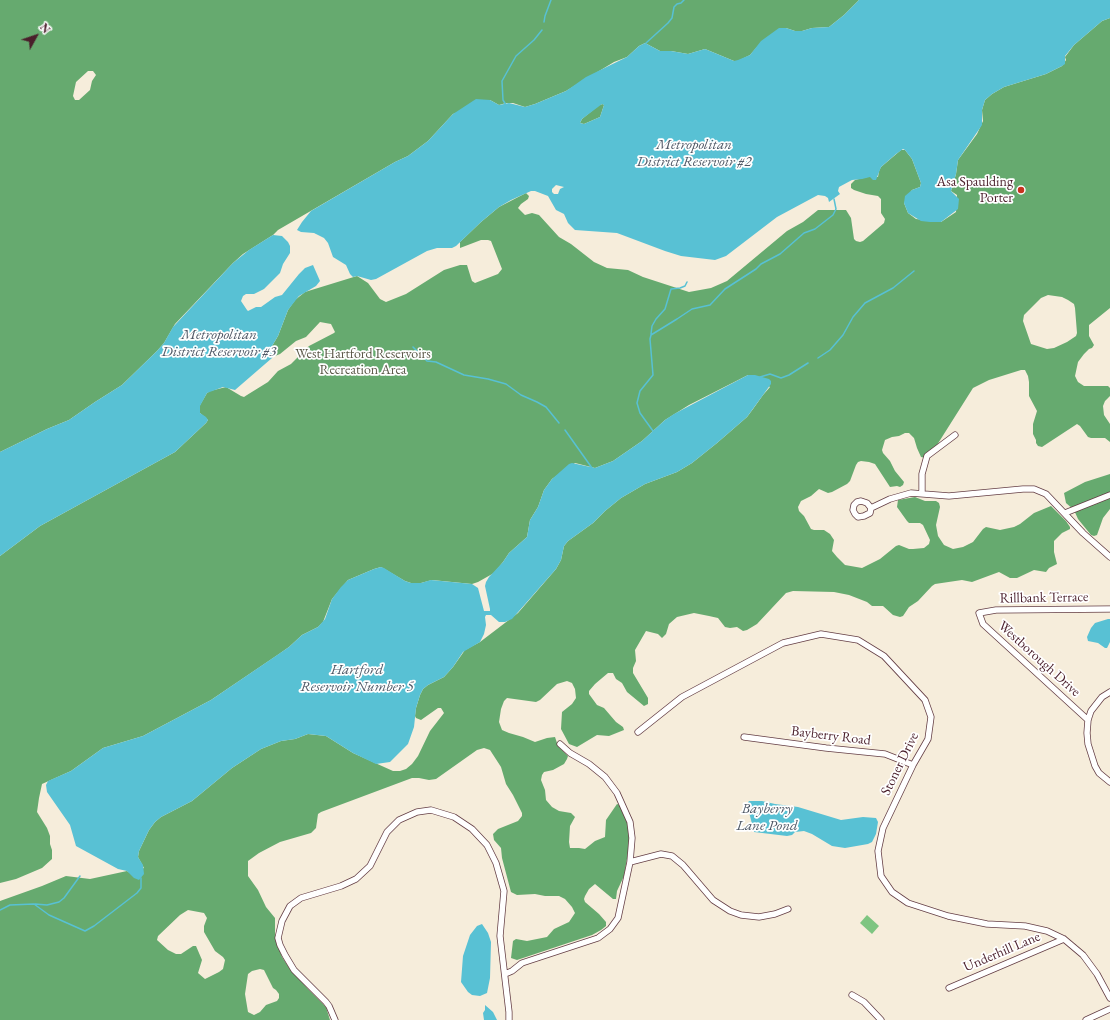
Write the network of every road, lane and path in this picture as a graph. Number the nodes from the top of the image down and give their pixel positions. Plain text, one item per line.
1 (954, 435) dead end
2 (922, 493) junction
3 (1110, 495) edge
4 (871, 508) dead end
5 (1065, 513) junction
6 (1110, 558) edge
7 (1110, 609) edge
8 (979, 613) joint
9 (1110, 692) edge
10 (1088, 720) junction
11 (638, 732) dead end
12 (744, 737) dead end
13 (560, 744) dead end
14 (913, 765) junction
15 (1110, 782) edge
16 (630, 862) junction
17 (788, 909) dead end
18 (1064, 939) junction
19 (505, 974) junction
20 (949, 988) dead end
21 (852, 995) dead end
22 (1110, 998) edge
23 (1110, 1009) edge
24 (335, 1020) edge
25 (509, 1020) edge
26 (881, 1020) edge
27 (1086, 1020) edge

1 - 2 street
2 - 4 street
2 - 5 street
3 - 5 street
5 - 6 street
7 - 8 street, Rillbank Terrace
8 - 10 street, Westborough Drive
9 - 10 street
10 - 15 street
11 - 14 street, Stoner Drive
12 - 14 street, Bayberry Road
13 - 16 street
14 - 18 street, Stoner Drive
16 - 17 street
16 - 19 street
18 - 20 street, Underhill Lane
18 - 22 street, Stoner Drive
19 - 24 street
19 - 25 street
21 - 26 street
23 - 27 street

